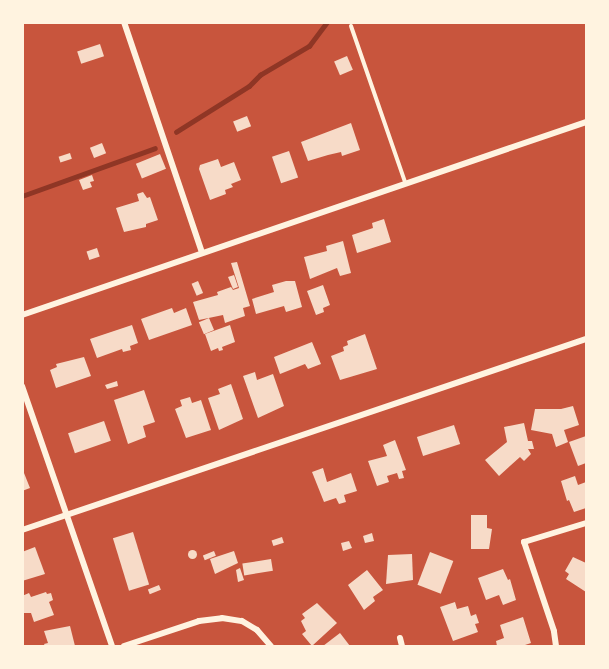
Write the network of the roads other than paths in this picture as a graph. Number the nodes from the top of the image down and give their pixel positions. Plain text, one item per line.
1 (124, 22) edge
2 (351, 26) dead end
3 (586, 122) edge
4 (405, 182) junction
5 (202, 252) junction
6 (22, 315) edge
7 (586, 339) edge
8 (22, 386) edge
9 (69, 515) junction
10 (586, 523) edge
11 (22, 530) edge
12 (400, 638) dead end
13 (112, 646) edge
14 (124, 646) edge
15 (270, 646) edge
16 (402, 646) edge
17 (556, 646) edge

1 - 5 street
2 - 4 lane
3 - 4 street
4 - 5 street
5 - 6 street
7 - 9 street
8 - 9 street
9 - 11 street
9 - 13 street
10 - 17 street
12 - 16 street
14 - 15 street

